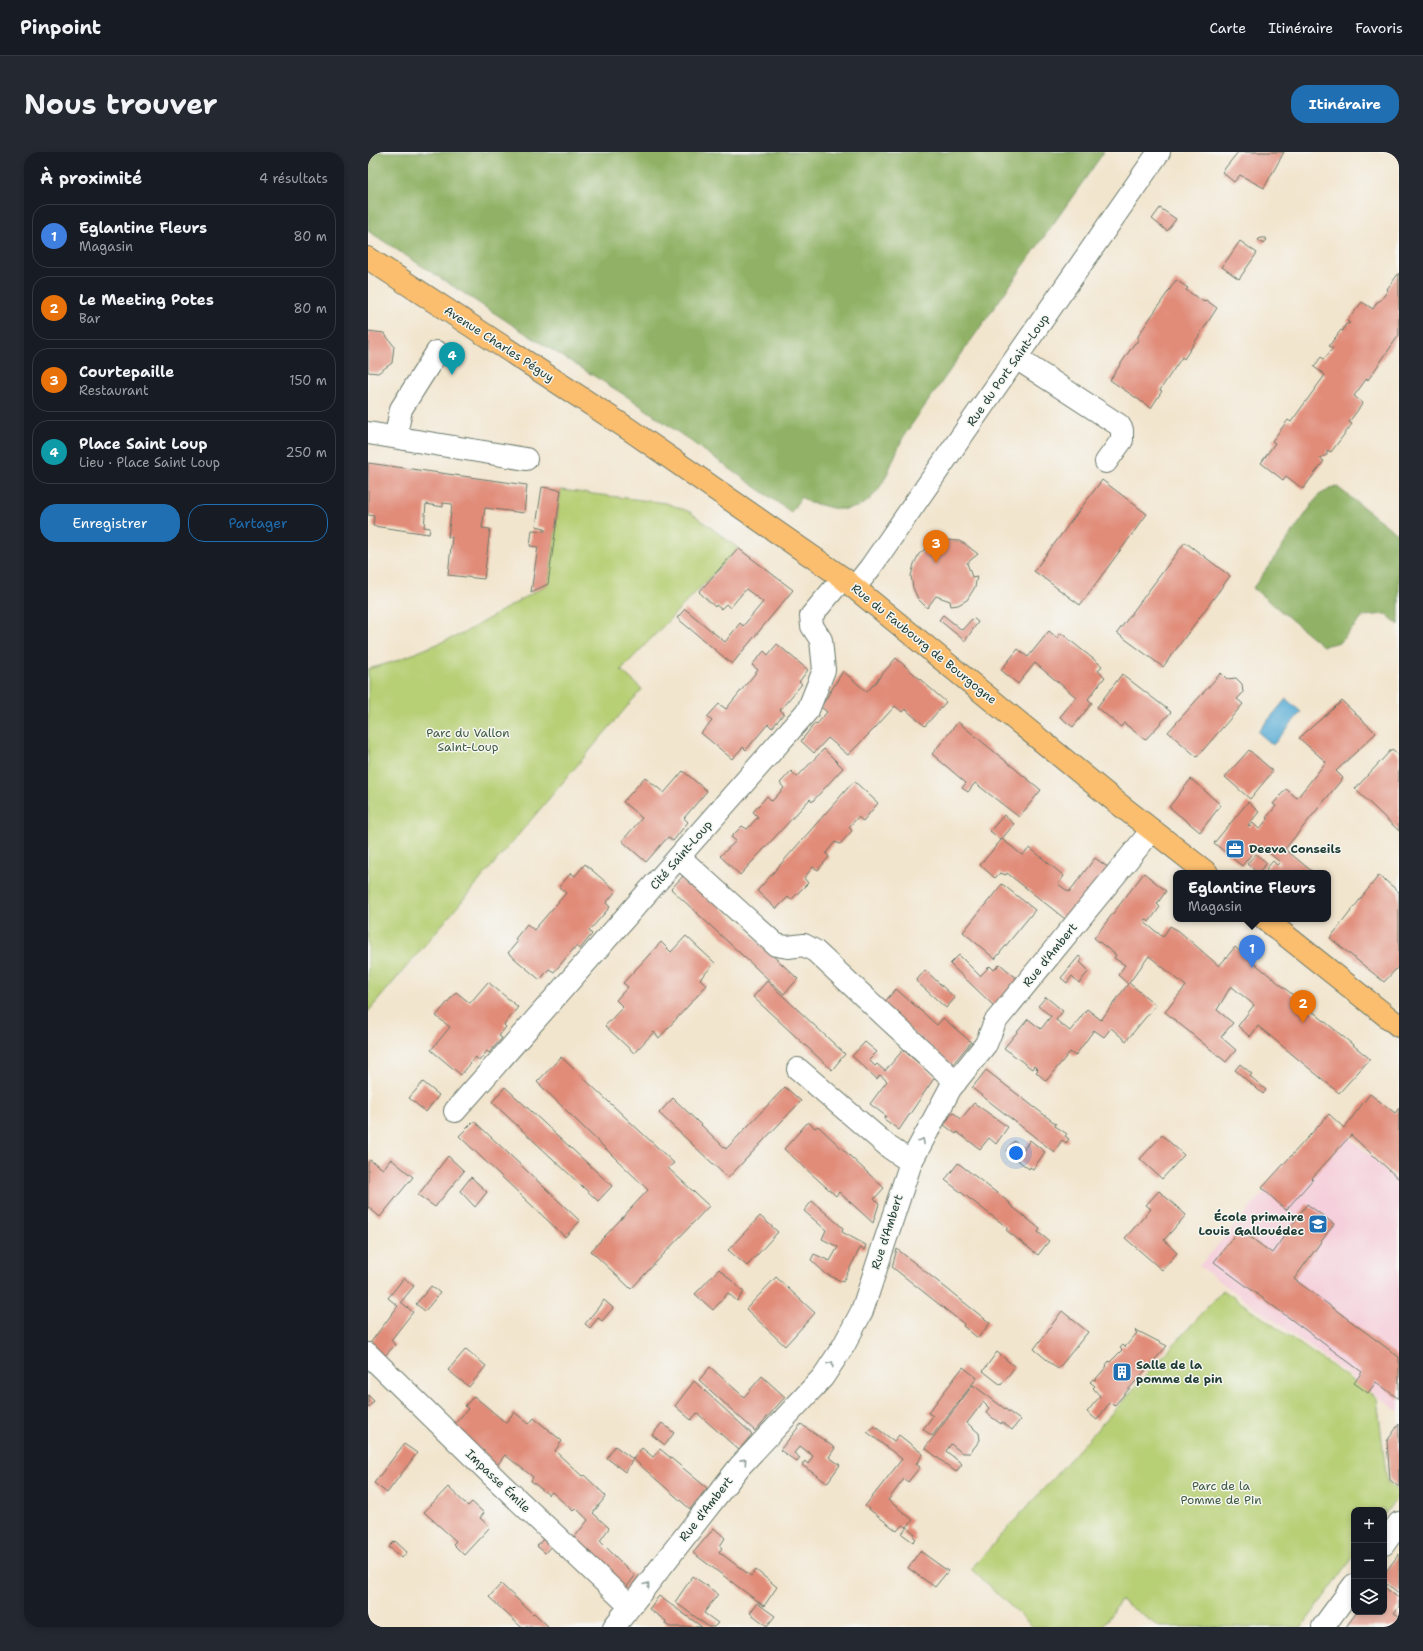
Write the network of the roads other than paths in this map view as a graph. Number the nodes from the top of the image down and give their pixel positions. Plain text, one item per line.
1 (1159, 152) edge
2 (368, 258) edge
3 (437, 352) dead end
4 (1016, 358) junction
5 (630, 430) joint
6 (368, 433) edge
7 (396, 436) junction
8 (526, 458) dead end
9 (1106, 462) dead end
10 (849, 582) junction
11 (1152, 830) junction
12 (679, 857) junction
13 (1203, 870) edge
14 (1269, 922) edge
15 (1399, 1026) edge
16 (798, 1070) dead end
17 (956, 1082) junction
18 (455, 1111) dead end
19 (911, 1162) junction
20 (368, 1354) edge
21 (1399, 1523) edge
22 (1385, 1543) edge
23 (1351, 1589) edge
24 (630, 1606) junction
25 (614, 1627) edge
26 (1323, 1627) edge

1 - 4 street, Rue du Port Saint-Loup
2 - 5 main road, Avenue Charles Péguy
3 - 7 street
4 - 9 street
4 - 10 street, Rue du Port Saint-Loup
5 - 10 main road, Rue du Faubourg de Bourgogne
6 - 7 street
7 - 8 street
10 - 11 main road, Rue du Faubourg de Bourgogne
10 - 12 street, Cité Saint-Loup
11 - 13 main road, Rue du Faubourg de Bourgogne
11 - 17 street, Rue d'Ambert
12 - 17 street
12 - 18 street, Cité Saint-Loup
14 - 15 main road
16 - 19 street
19 -> 17 street, Rue d'Ambert
24 -> 19 street, Rue d'Ambert
20 - 24 street, Impasse Émile
21 - 22 street
23 - 26 street
24 - 25 street, Rue d'Ambert

